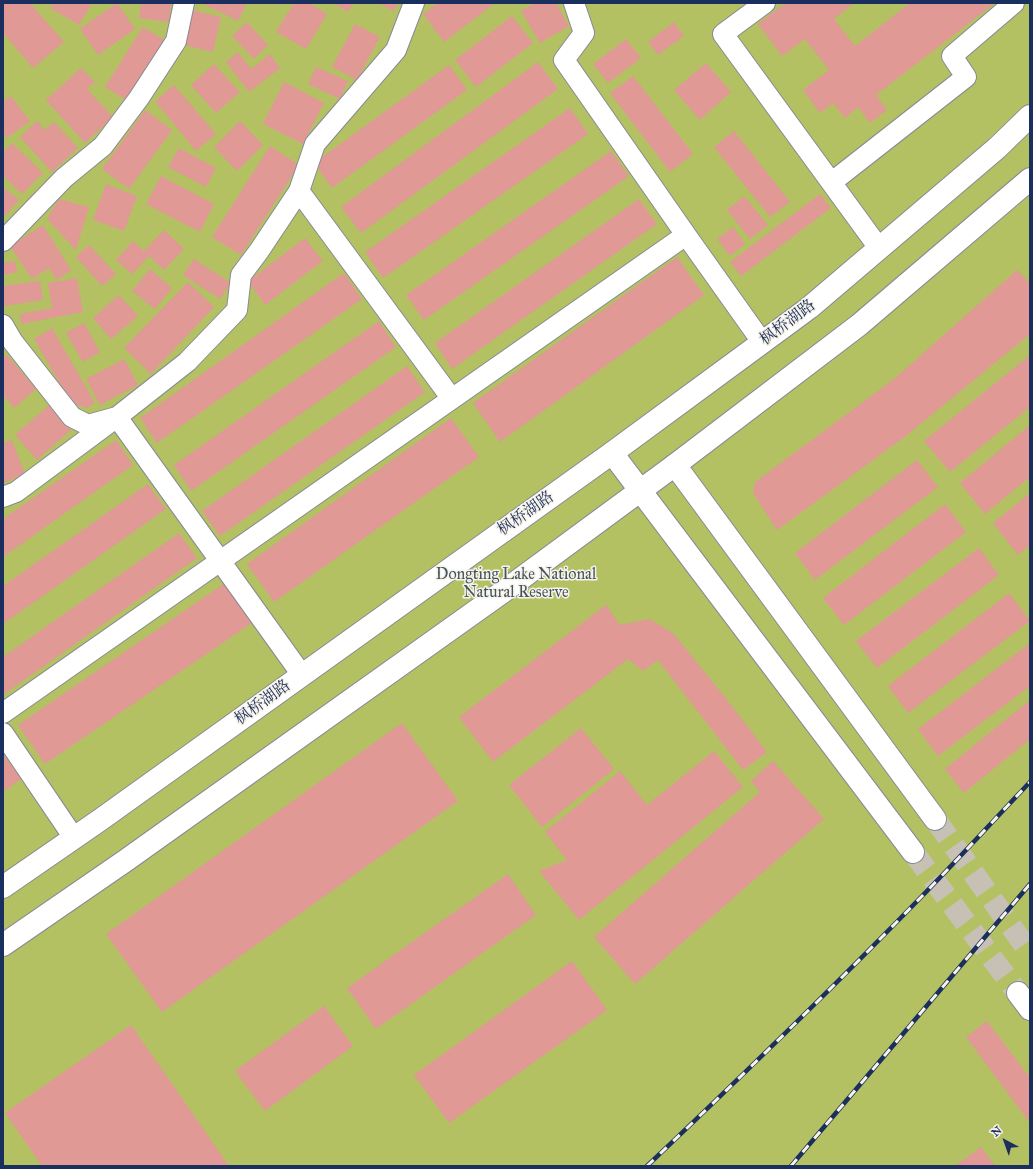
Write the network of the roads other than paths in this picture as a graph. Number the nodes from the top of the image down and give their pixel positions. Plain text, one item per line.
1 (184, 3) edge
2 (414, 3) edge
3 (574, 3) edge
4 (765, 3) edge
5 (1014, 3) edge
6 (1030, 116) edge
7 (1030, 179) edge
8 (832, 182) junction
9 (299, 191) junction
10 (686, 235) junction
11 (3, 240) edge
12 (879, 248) junction
13 (3, 324) edge
14 (762, 342) junction
15 (452, 399) junction
16 (117, 416) junction
17 (612, 453) junction
18 (675, 465) junction
19 (640, 491) junction
20 (3, 497) edge
21 (220, 561) junction
22 (302, 675) junction
23 (3, 714) edge
24 (3, 733) edge
25 (935, 819) tunnel mouth
26 (74, 838) junction
27 (913, 852) tunnel mouth
28 (3, 887) edge
29 (3, 945) edge

1 - 11 street
2 - 9 street
3 - 10 street
4 - 8 street
5 - 8 street
6 - 12 main road, 枫桥湖路
7 - 18 main road
8 - 12 street
9 - 15 street
9 - 16 street
10 - 14 street
10 - 15 street
12 - 14 main road, 枫桥湖路
13 - 16 street
14 - 17 main road, 枫桥湖路
15 - 21 street
16 - 20 street
16 - 21 street
17 - 19 main road
17 - 22 main road, 枫桥湖路
18 - 19 main road
18 - 25 main road
19 - 27 main road
19 - 29 main road
21 - 22 street
21 - 23 street
22 - 26 main road, 枫桥湖路
24 - 26 street
26 - 28 main road, 枫桥湖路

